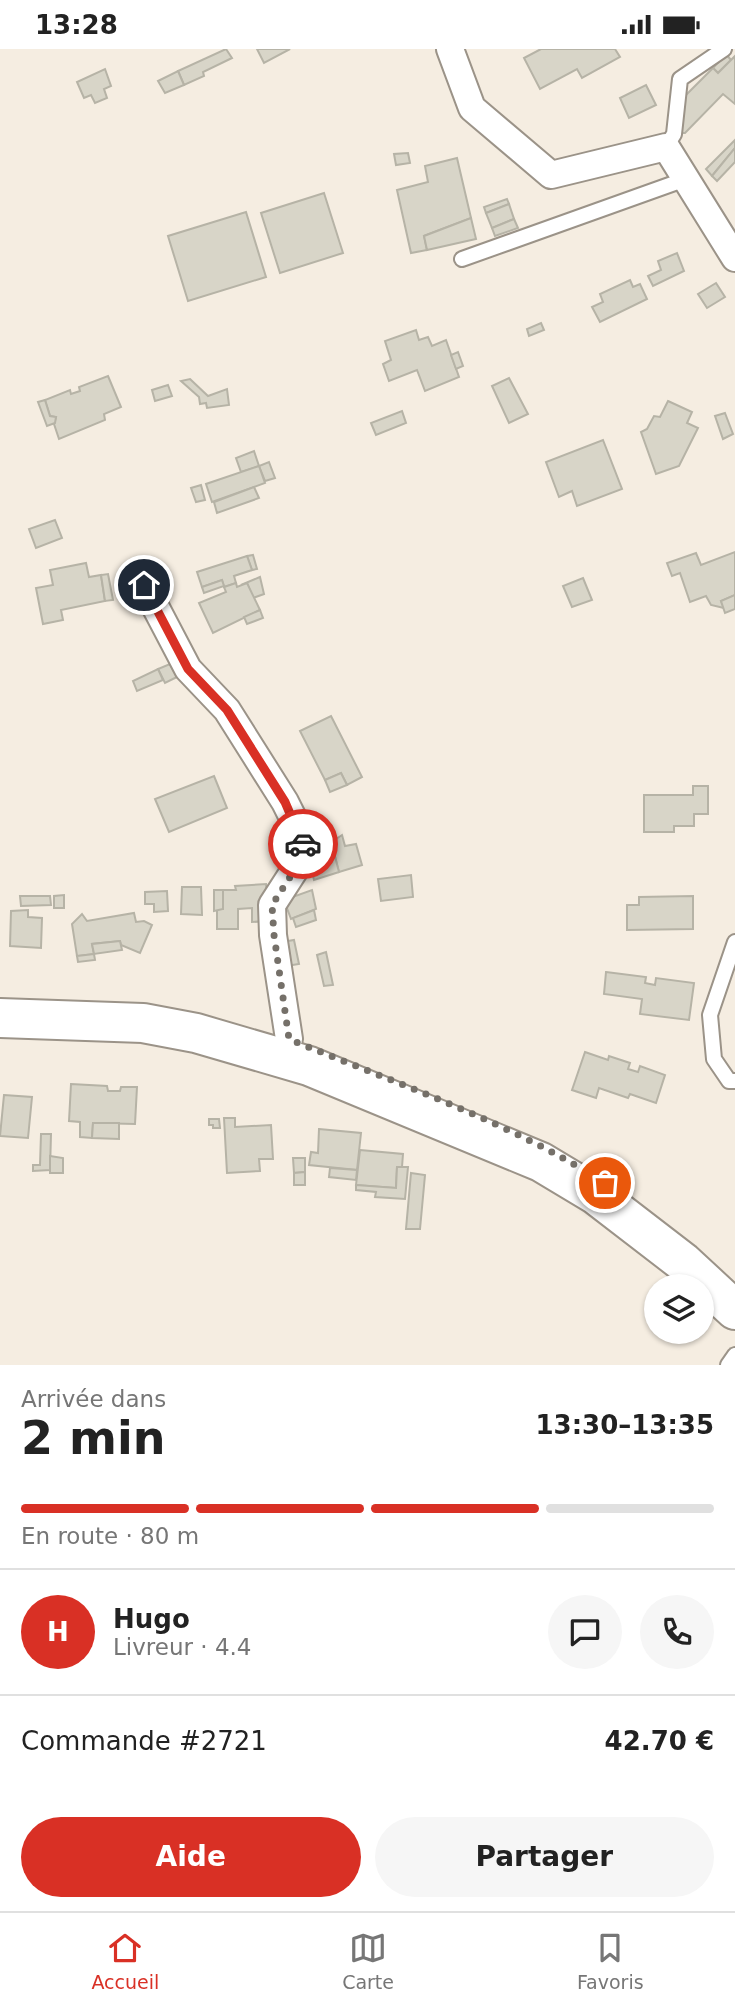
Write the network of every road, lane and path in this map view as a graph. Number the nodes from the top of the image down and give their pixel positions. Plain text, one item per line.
1 (450, 49) edge
2 (723, 49) edge
3 (666, 147) junction
4 (686, 180) junction
5 (735, 258) edge
6 (462, 259) dead end
7 (144, 585) dead end
8 (735, 942) edge
9 (0, 1002) edge
10 (0, 1018) edge
11 (289, 1039) junction
12 (735, 1081) edge
13 (735, 1287) edge
14 (735, 1310) edge
15 (735, 1355) edge
16 (728, 1365) edge

1 - 3 street
2 - 3 lane
3 - 4 street
4 - 5 street
4 - 6 lane
7 - 11 street
8 - 12 lane
9 - 11 main road
10 - 14 main road
11 - 13 main road
15 - 16 lane

